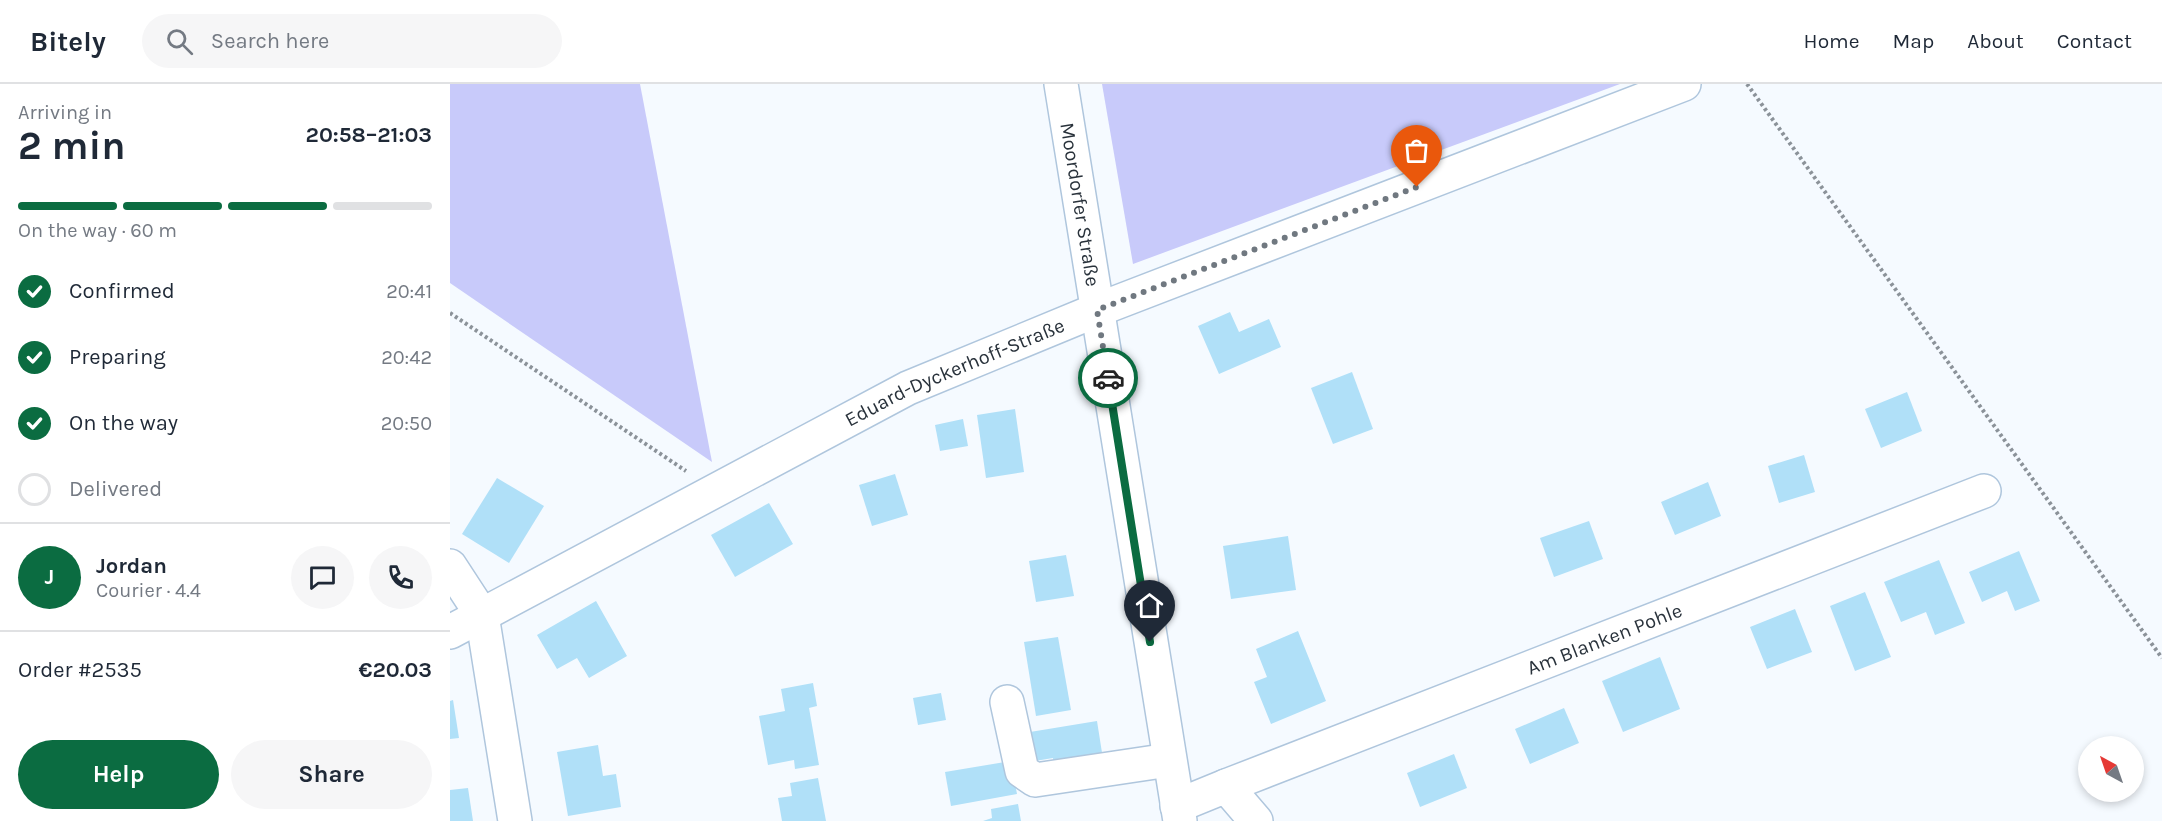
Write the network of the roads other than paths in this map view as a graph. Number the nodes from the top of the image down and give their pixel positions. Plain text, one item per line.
1 (1061, 84) edge
2 (1684, 84) edge
3 (1097, 310) junction
4 (1984, 491) dead end
5 (450, 566) edge
6 (482, 615) junction
7 (450, 632) edge
8 (1007, 702) dead end
9 (1169, 760) junction
10 (1226, 786) junction
11 (1179, 813) edge
12 (515, 821) edge
13 (1256, 821) edge

1 - 3 street, Moordorfer Straße
2 - 3 street, Eduard-Dyckerhoff-Straße
3 - 6 street, Eduard-Dyckerhoff-Straße
3 - 9 street, Moordorfer Straße
4 - 10 street, Am Blanken Pohle
5 - 6 street
6 - 7 street, Eduard-Dyckerhoff-Straße
6 - 12 street
8 - 9 street
9 - 11 street, Moordorfer Straße
10 - 11 street, Am Blanken Pohle
10 - 13 street

